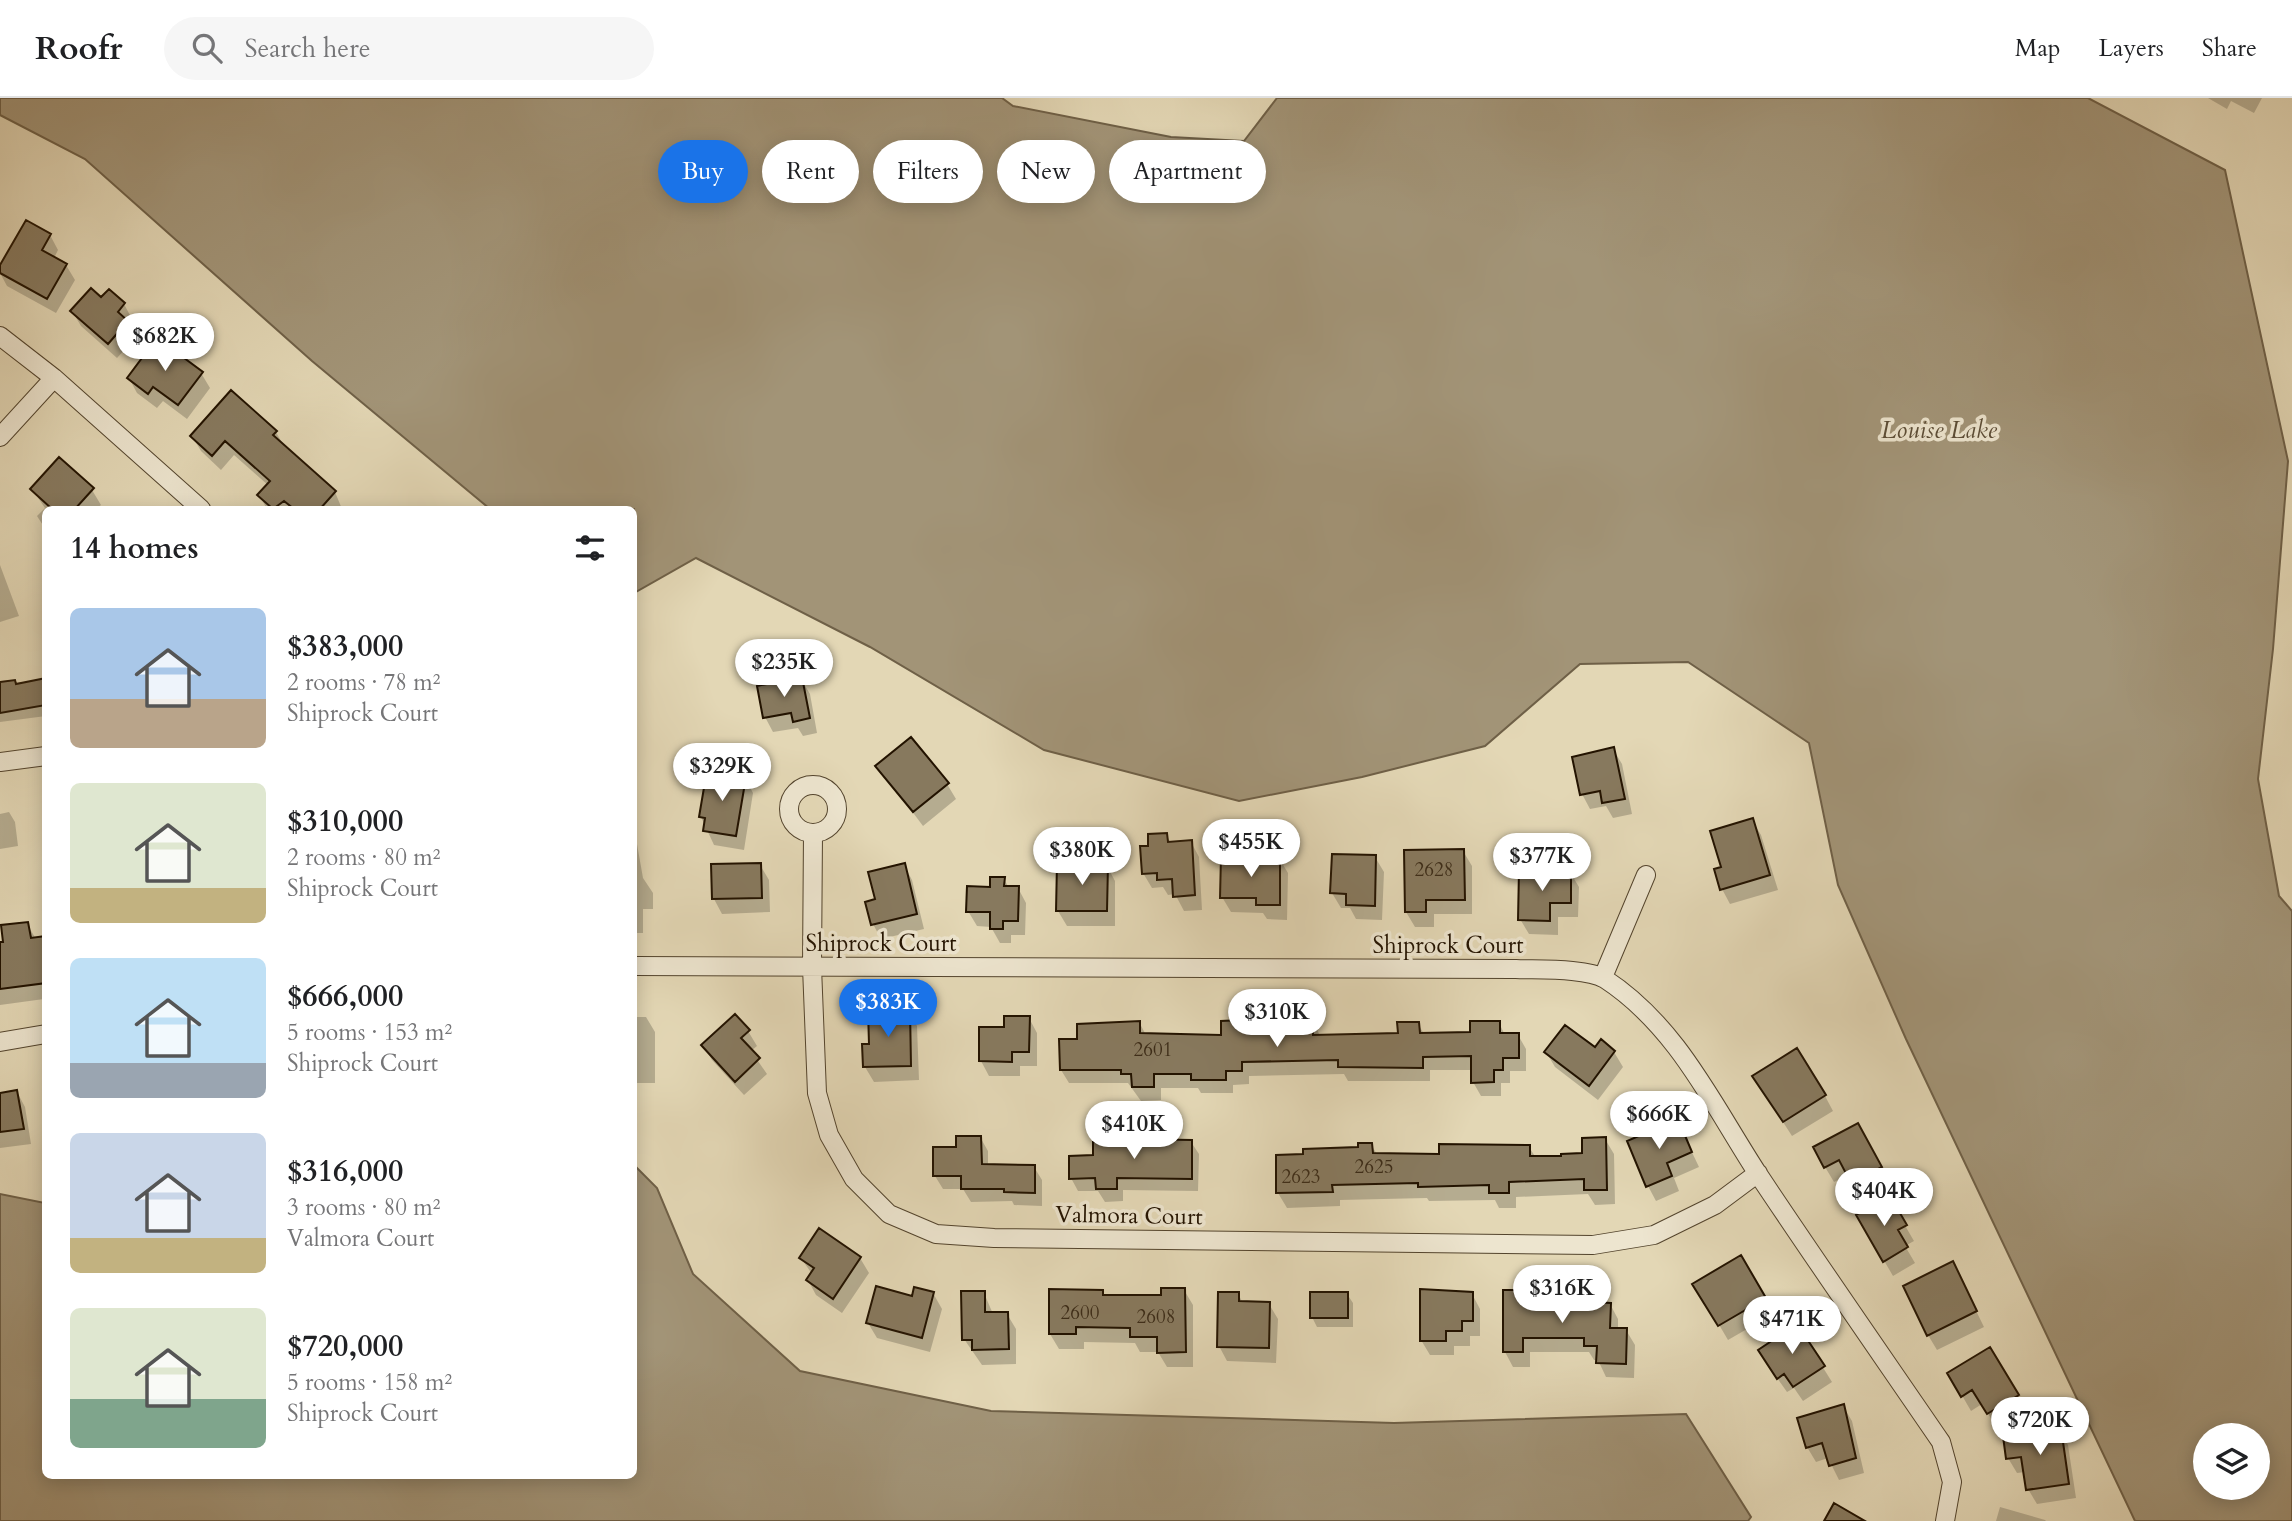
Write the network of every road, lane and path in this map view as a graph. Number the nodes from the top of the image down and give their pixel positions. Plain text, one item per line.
1 (0, 336) edge
2 (54, 378) junction
3 (0, 437) edge
4 (198, 506) edge
5 (42, 757) edge
6 (0, 762) edge
7 (813, 833) dead end
8 (1646, 875) dead end
9 (637, 966) edge
10 (812, 967) junction
11 (1603, 977) junction
12 (42, 1035) edge
13 (0, 1042) edge
14 (1758, 1173) junction
15 (1945, 1521) edge

1 - 2 street
2 - 3 street
2 - 4 street
5 - 6 street
7 - 10 street, Valmora Court
8 - 11 street
9 - 10 street, Shiprock Court
10 - 11 street, Shiprock Court
10 - 14 street, Valmora Court
11 - 14 street
12 - 13 street
14 - 15 street

